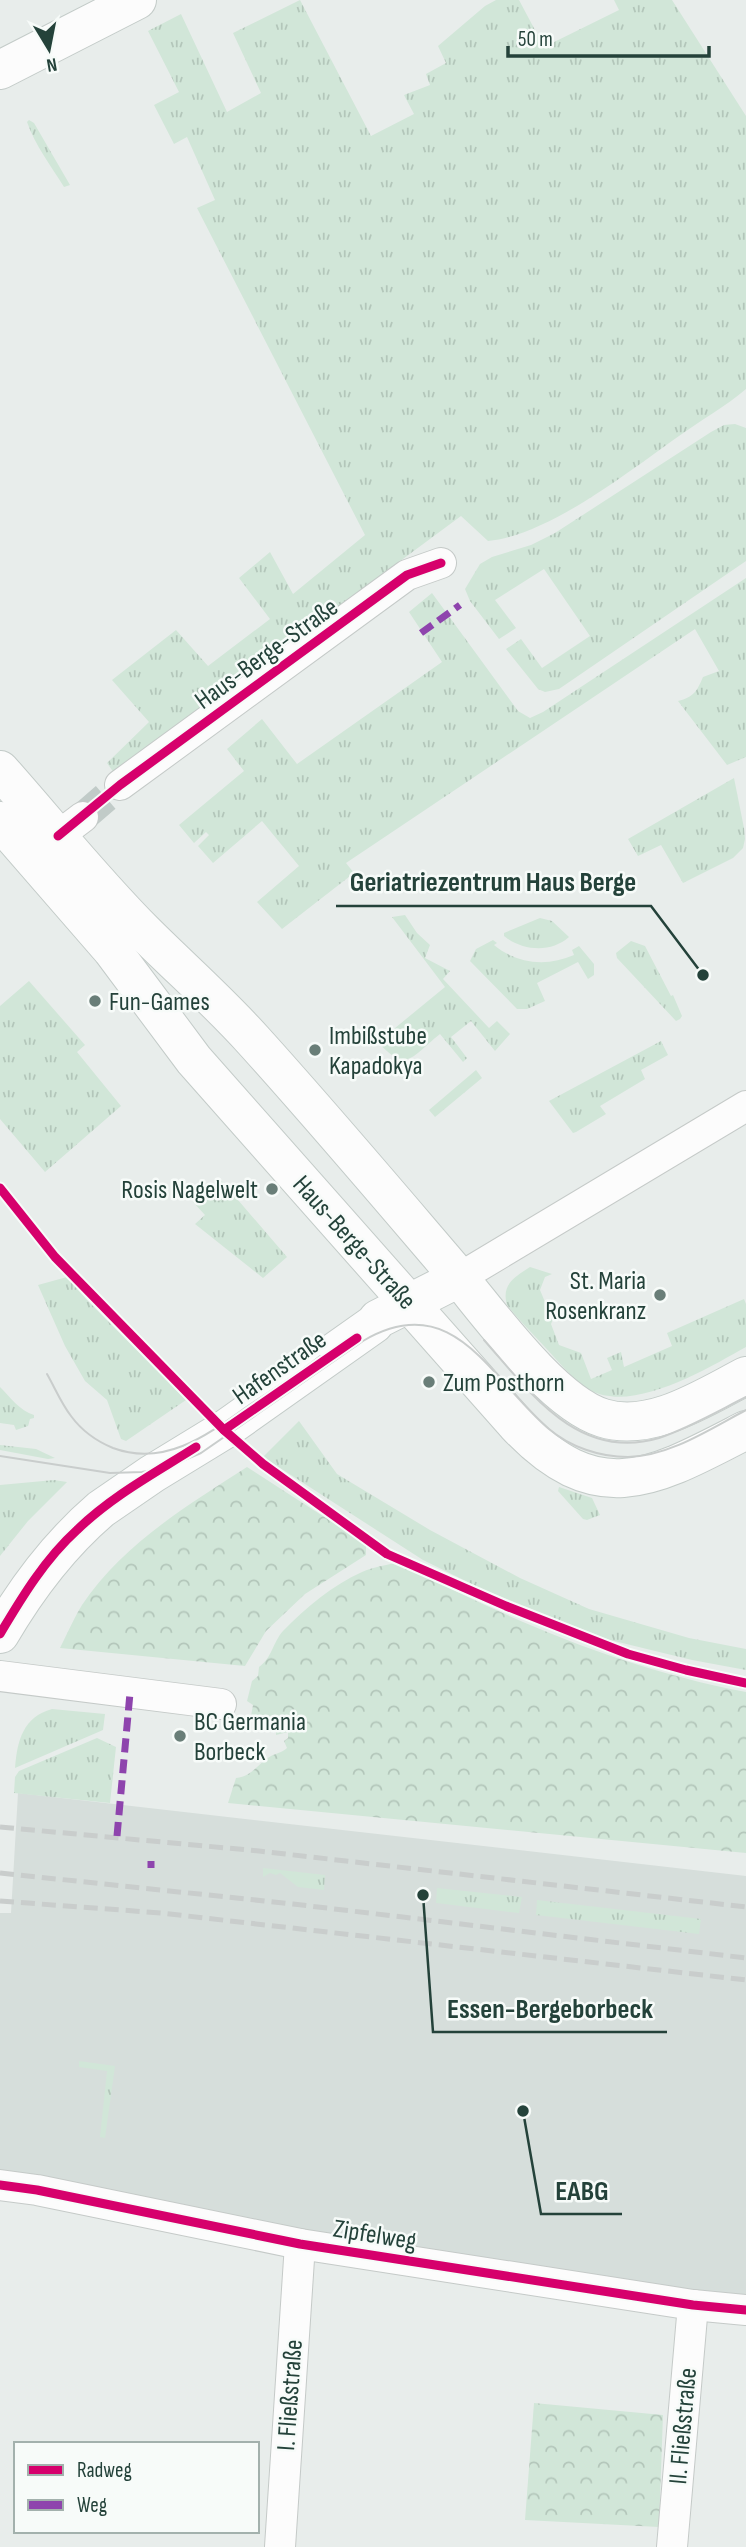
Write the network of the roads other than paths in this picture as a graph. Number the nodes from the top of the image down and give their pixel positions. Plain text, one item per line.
1 (137, 0) edge
2 (0, 70) edge
3 (441, 563) dead end
4 (0, 770) edge
5 (120, 785) tunnel mouth
6 (0, 821) edge
7 (746, 1106) edge
8 (459, 1278) junction
9 (408, 1302) junction
10 (746, 1376) edge
11 (746, 1430) edge
12 (0, 1634) edge
13 (0, 1676) edge
14 (221, 1704) dead end
15 (0, 2185) edge
16 (300, 2244) junction
17 (693, 2305) junction
18 (746, 2310) edge
19 (280, 2547) edge
20 (672, 2547) edge

1 - 2 main road
3 - 5 street, Haus-Berge-Straße
4 - 8 main road, Haus-Berge-Straße
6 - 9 main road, Haus-Berge-Straße
7 - 8 street
8 - 9 main road, Hafenstraße
8 - 10 main road, Haus-Berge-Straße
9 - 11 main road, Haus-Berge-Straße
9 - 12 main road, Hafenstraße
13 - 14 street
15 - 16 street, Zipfelweg
16 - 17 street, Zipfelweg
16 - 19 street, I. Fließstraße
17 - 18 street, Zipfelweg
17 - 20 street, II. Fließstraße

